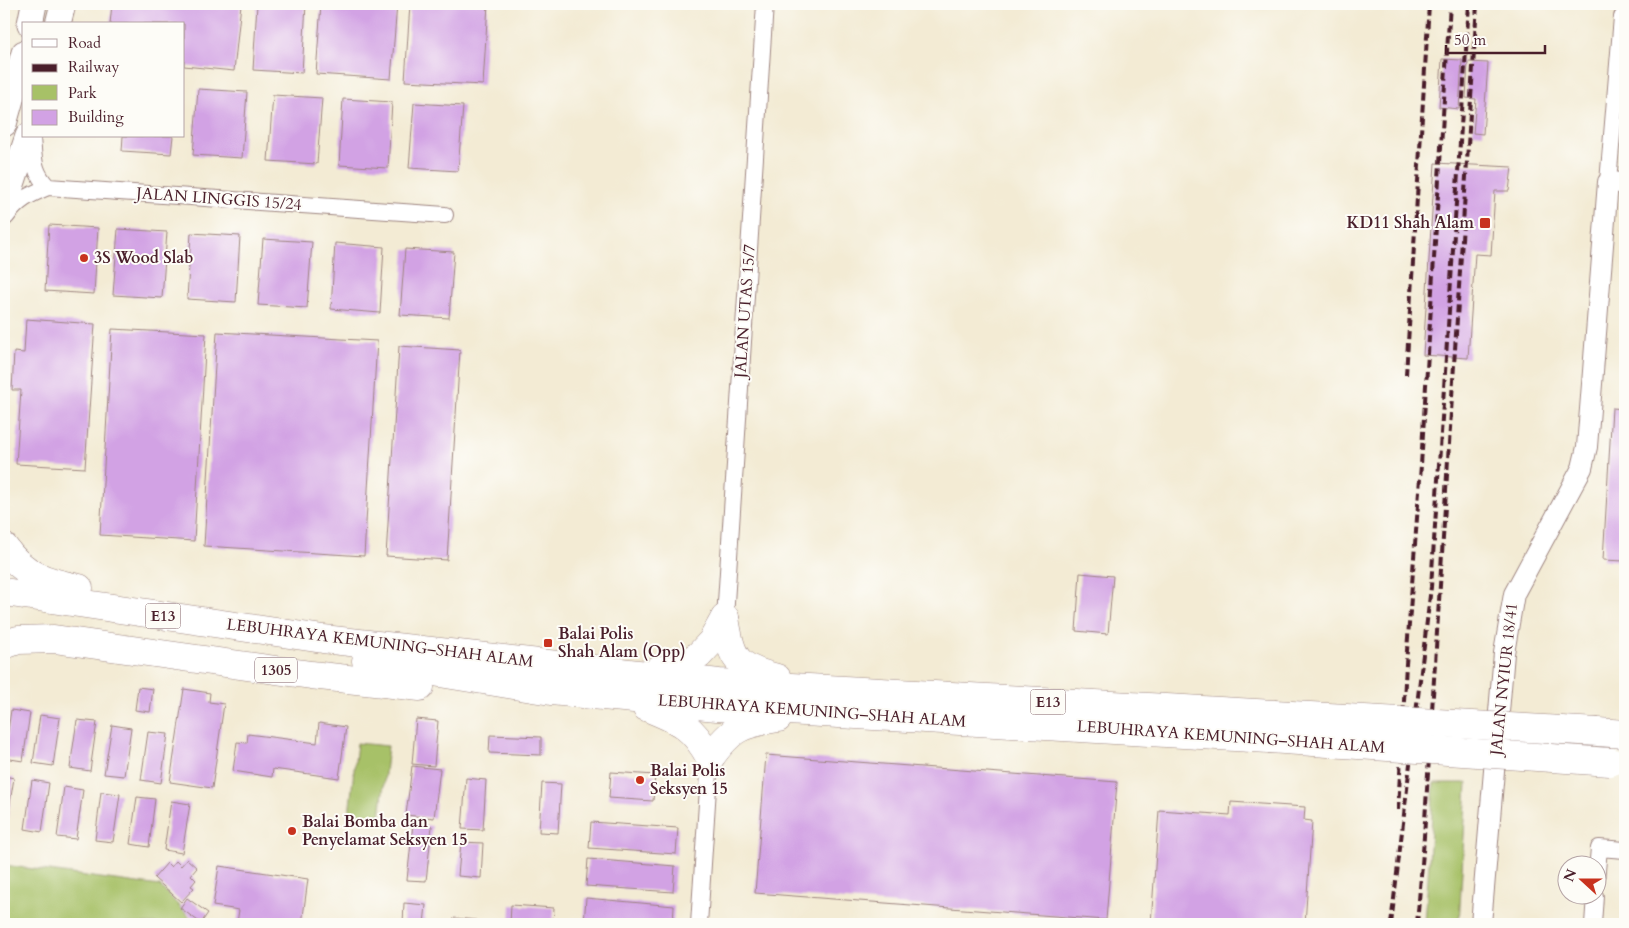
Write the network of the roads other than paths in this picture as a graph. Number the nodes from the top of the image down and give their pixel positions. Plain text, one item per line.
1 (34, 4) edge
2 (63, 4) edge
3 (765, 4) edge
4 (1622, 17) dead end
5 (30, 22) edge
6 (58, 22) edge
7 (22, 60) edge
8 (4, 124) edge
9 (29, 138) edge
10 (30, 138) edge
11 (1616, 183) edge
12 (48, 187) junction
13 (4, 208) edge
14 (445, 214) dead end
15 (4, 220) edge
16 (4, 547) edge
17 (4, 592) edge
18 (4, 608) edge
19 (725, 618) junction
20 (4, 645) edge
21 (322, 646) junction
22 (541, 662) junction
23 (633, 672) junction
24 (551, 691) junction
25 (618, 697) junction
26 (817, 701) junction
27 (1272, 727) junction
28 (1625, 734) edge
29 (710, 758) junction
30 (1618, 762) edge
31 (1625, 850) edge
32 (1598, 856) edge
33 (1594, 906) edge
34 (699, 924) edge
35 (1481, 924) edge
36 (1593, 924) edge

1 - 5 main road
2 - 6 main road
3 - 19 street, JALAN UTAS 15/7
4 - 11 street
7 - 8 main road
9 - 13 main road
10 - 12 street
11 - 35 street, JALAN NYIUR 18/41
12 - 14 street, JALAN LINGGIS 15/24
12 - 15 street
16 - 22 highway
17 - 21 highway, LEBUHRAYA KEMUNING–SHAH ALAM / E13
18 - 21 highway, LEBUHRAYA KEMUNING–SHAH ALAM / E13
19 - 23 highway
19 - 26 highway
20 - 24 highway, 1305
21 - 22 highway, LEBUHRAYA KEMUNING–SHAH ALAM / E13
21 - 24 highway, LEBUHRAYA KEMUNING–SHAH ALAM / E13
22 - 23 highway, LEBUHRAYA KEMUNING–SHAH ALAM / E13
23 - 26 highway, LEBUHRAYA KEMUNING–SHAH ALAM / E13
24 - 25 highway, LEBUHRAYA KEMUNING–SHAH ALAM / E13
25 - 26 highway, LEBUHRAYA KEMUNING–SHAH ALAM / E13
25 - 29 highway
26 - 27 highway, LEBUHRAYA KEMUNING–SHAH ALAM / E13
26 - 29 highway
27 - 28 highway, LEBUHRAYA KEMUNING–SHAH ALAM / E13, bridge
27 - 30 highway, LEBUHRAYA KEMUNING–SHAH ALAM / E13, bridge
29 - 34 street
31 - 32 street
33 - 36 street

